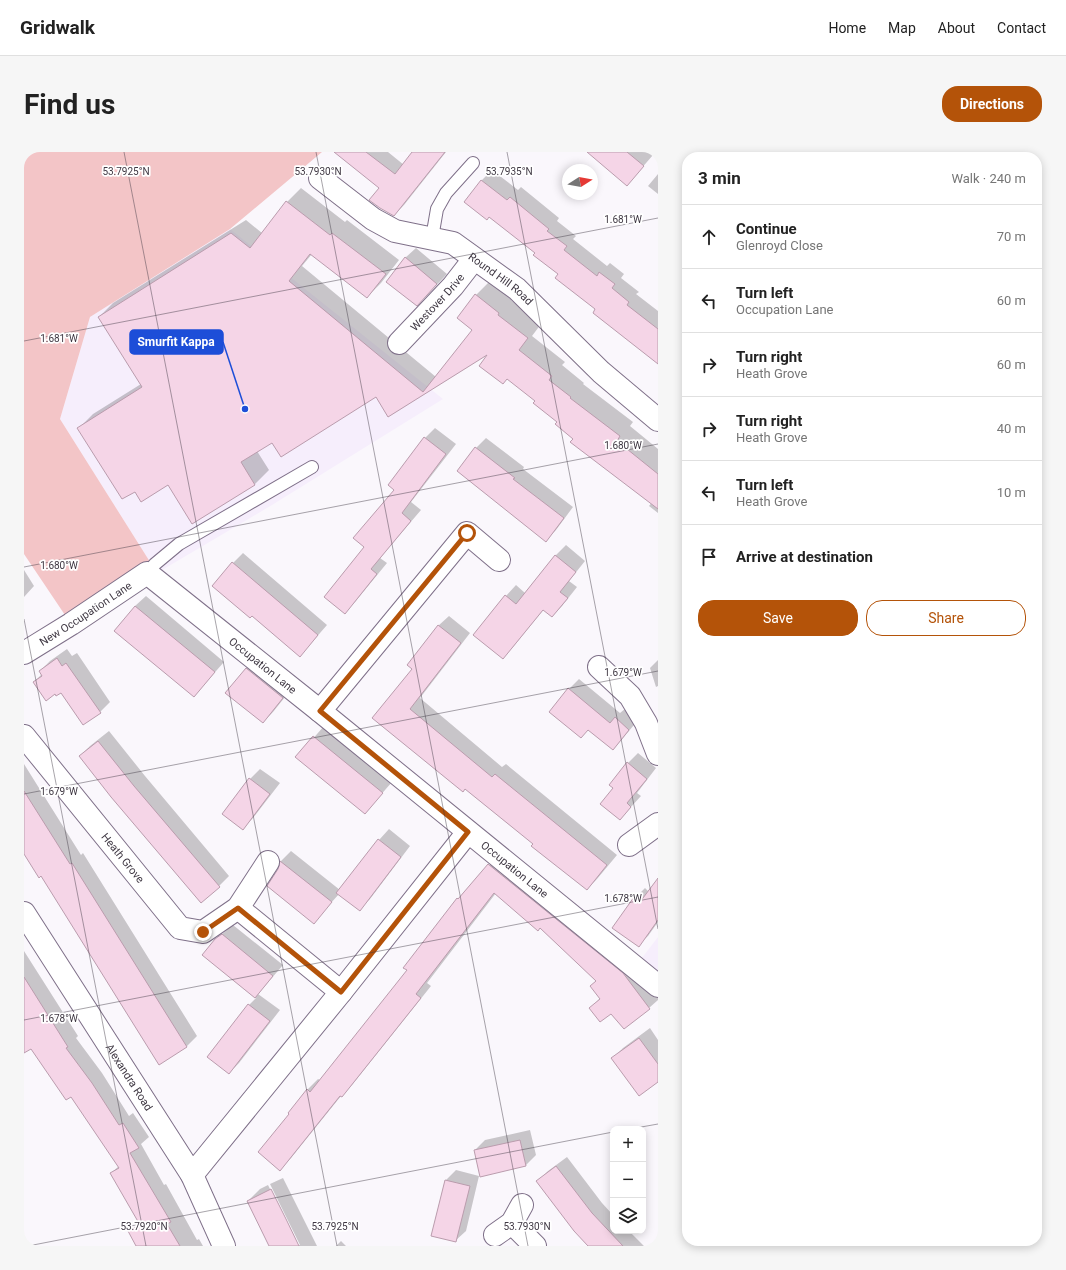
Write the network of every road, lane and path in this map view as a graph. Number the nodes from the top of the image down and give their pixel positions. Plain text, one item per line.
1 (473, 163) dead end
2 (320, 178) dead end
3 (432, 238) junction
4 (474, 259) junction
5 (399, 344) dead end
6 (658, 420) edge
7 (312, 467) dead end
8 (499, 560) dead end
9 (147, 573) junction
10 (24, 653) edge
11 (599, 667) dead end
12 (320, 711) junction
13 (24, 736) edge
14 (658, 754) edge
15 (658, 824) edge
16 (468, 832) junction
17 (629, 845) dead end
18 (268, 862) dead end
19 (238, 908) junction
20 (24, 913) edge
21 (658, 986) edge
22 (341, 992) junction
23 (192, 1175) junction
24 (510, 1221) dead end
25 (224, 1246) edge
26 (535, 1246) edge

1 - 3 lane
2 - 3 street, Round Hill Road
3 - 4 street, Round Hill Road
4 - 5 street, Westover Drive
4 - 6 street, Round Hill Road
7 - 9 lane
8 - 12 street
9 - 10 street, New Occupation Lane
9 - 12 street, Occupation Lane
11 - 14 street
12 - 16 street, Occupation Lane
13 - 19 street, Heath Grove
15 - 17 street
16 - 21 street, Occupation Lane
16 - 22 street
18 - 19 street, Heath Grove
19 - 22 street
20 - 23 street, Alexandra Road
22 - 23 street
23 - 25 street, Alexandra Road
24 - 26 street

